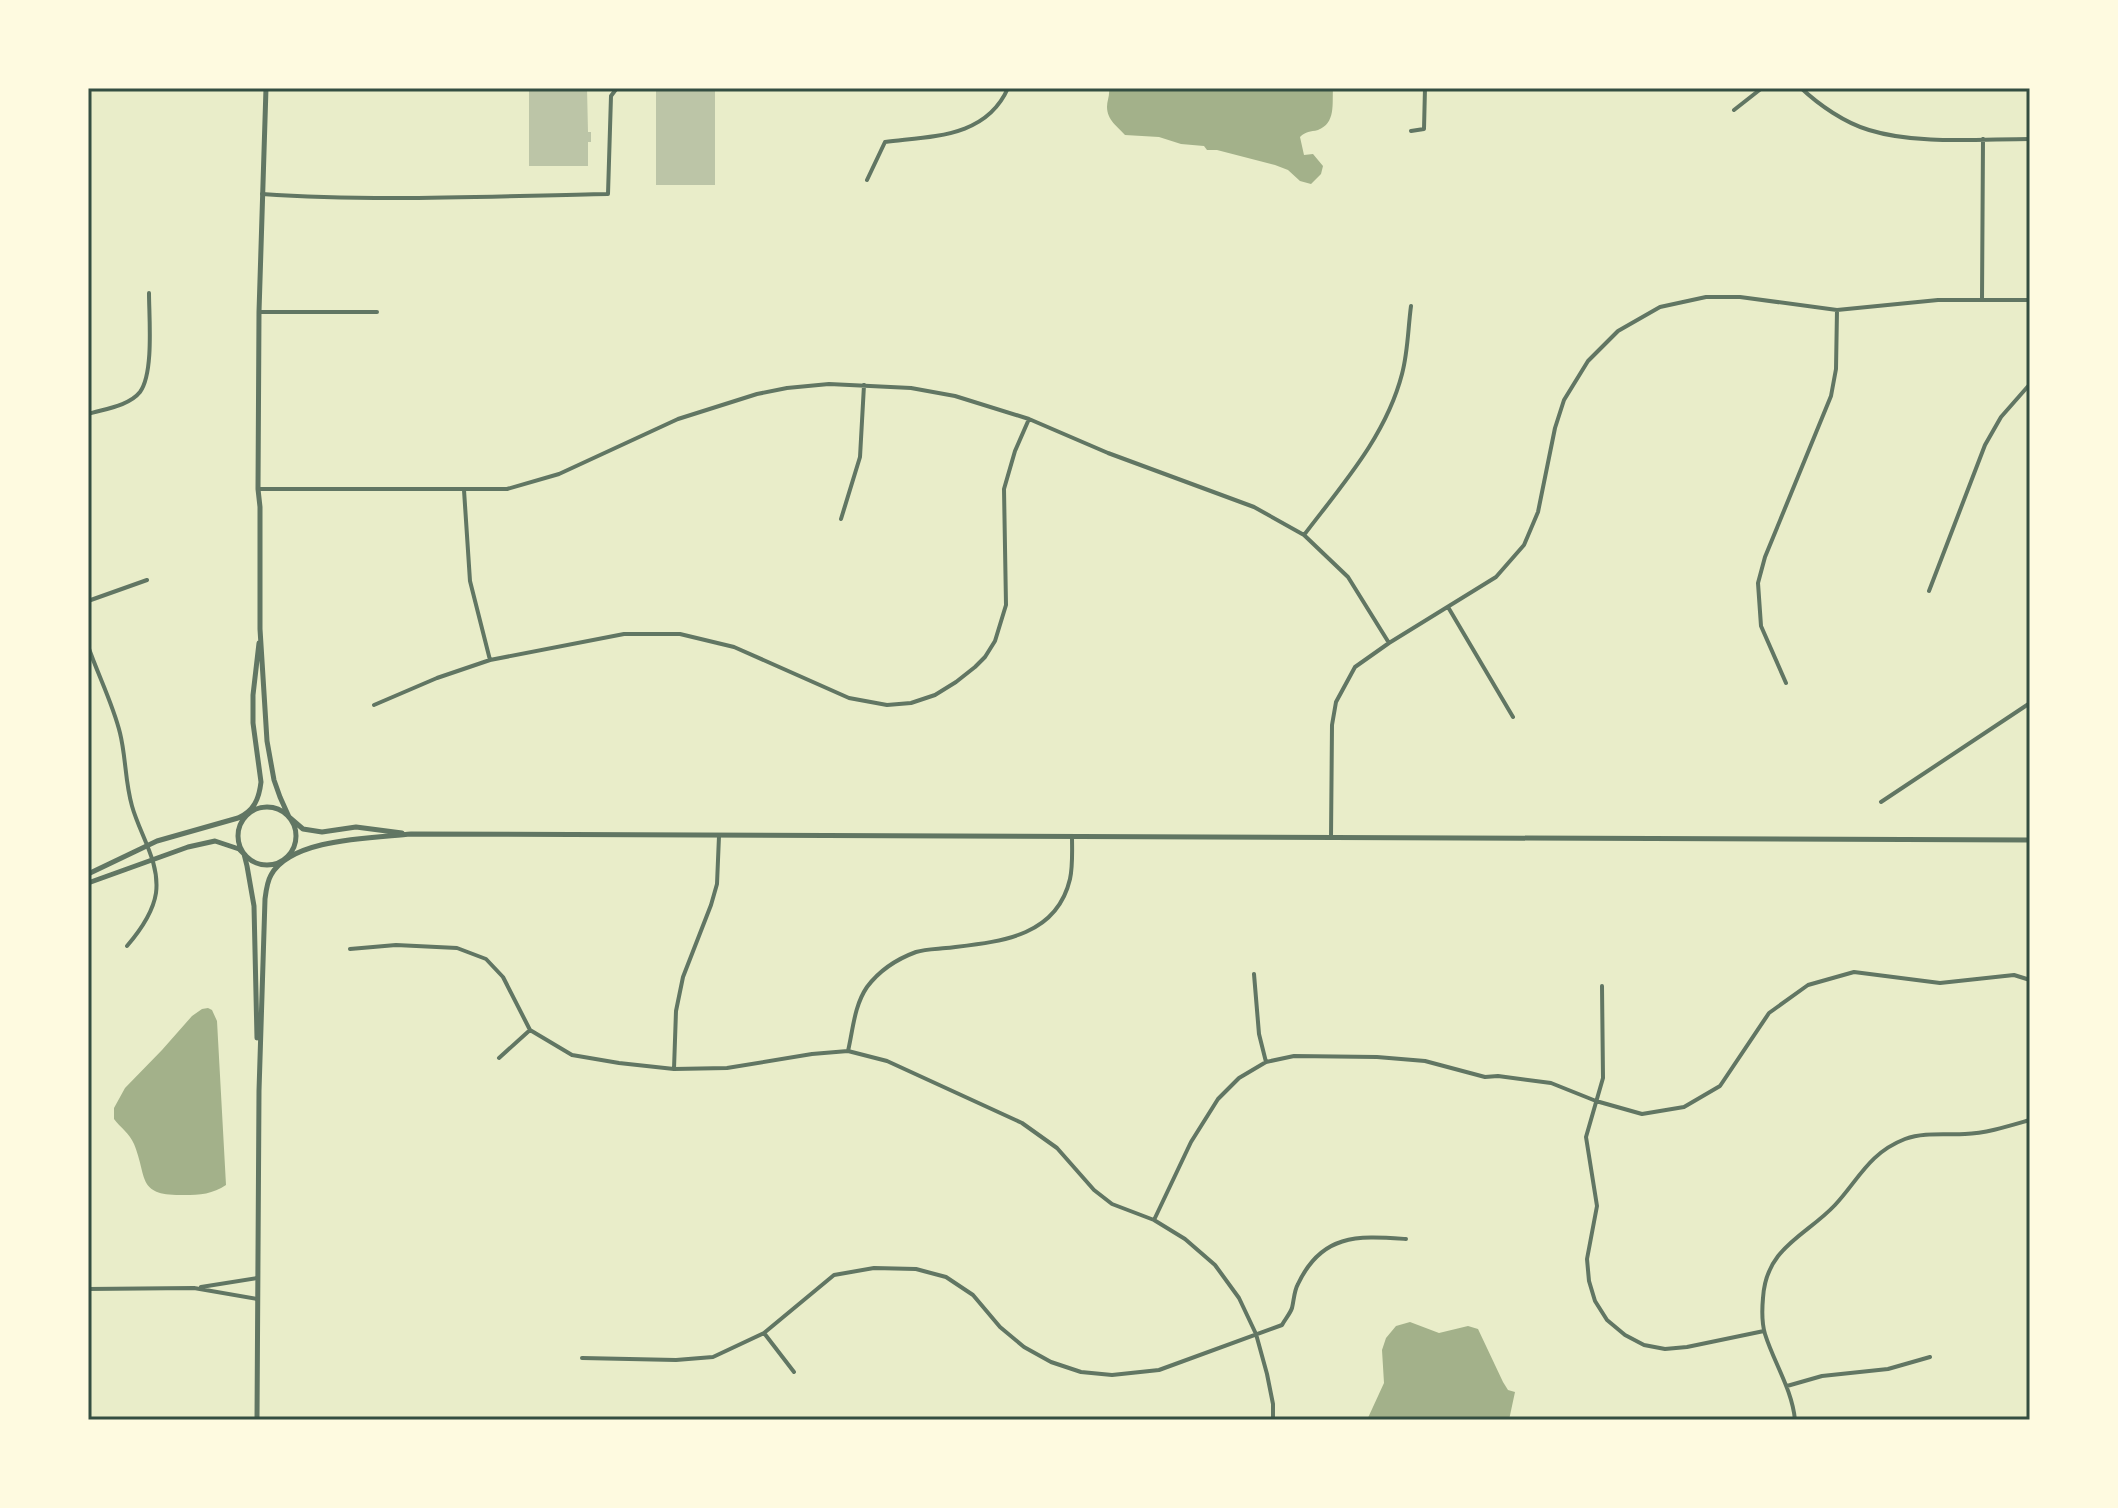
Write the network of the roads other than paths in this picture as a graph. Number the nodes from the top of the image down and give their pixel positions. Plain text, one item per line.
1 (266, 88) edge
2 (617, 88) edge
3 (1008, 88) edge
4 (1425, 88) edge
5 (1762, 88) edge
6 (1801, 88) edge
7 (1734, 110) dead end
8 (1411, 131) dead end
9 (1983, 139) junction
10 (2030, 139) edge
11 (867, 180) dead end
12 (262, 194) junction
13 (149, 293) dead end
14 (1982, 299) junction
15 (2030, 300) edge
16 (1411, 306) dead end
17 (1837, 310) junction
18 (259, 312) junction
19 (377, 312) dead end
20 (2030, 384) edge
21 (864, 385) junction
22 (88, 414) edge
23 (1029, 419) junction
24 (258, 489) junction
25 (464, 490) junction
26 (841, 519) dead end
27 (1304, 535) junction
28 (147, 580) dead end
29 (1929, 591) dead end
30 (88, 601) edge
31 (1448, 607) junction
32 (260, 629) junction
33 (1389, 643) junction
34 (88, 646) edge
35 (490, 660) junction
36 (1786, 683) dead end
37 (2030, 703) edge
38 (374, 705) dead end
39 (1513, 717) dead end
40 (1881, 802) dead end
41 (248, 814) junction
42 (289, 817) junction
43 (411, 834) junction
44 (719, 836) junction
45 (1072, 836) junction
46 (1331, 838) junction
47 (2030, 840) edge
48 (146, 845) junction
49 (244, 854) junction
50 (152, 857) junction
51 (287, 857) junction
52 (88, 874) edge
53 (88, 883) edge
54 (127, 946) dead end
55 (350, 949) dead end
56 (1254, 974) dead end
57 (2030, 980) edge
58 (1602, 986) dead end
59 (530, 1030) junction
60 (848, 1051) junction
61 (499, 1058) dead end
62 (1266, 1062) junction
63 (674, 1069) junction
64 (259, 1091) junction
65 (1596, 1101) junction
66 (2030, 1120) edge
67 (1154, 1220) junction
68 (1406, 1239) dead end
69 (257, 1278) junction
70 (194, 1288) junction
71 (88, 1289) edge
72 (257, 1299) junction
73 (1764, 1331) junction
74 (764, 1333) junction
75 (1256, 1334) junction
76 (1930, 1357) dead end
77 (582, 1358) dead end
78 (794, 1372) dead end
79 (1787, 1386) junction
80 (257, 1420) edge
81 (1273, 1420) edge
82 (1795, 1420) edge

1 - 12 street
2 - 12 street
3 - 11 street
4 - 8 street
5 - 7 street
6 - 9 street
9 - 10 street
9 - 14 street
12 - 18 street
13 - 22 street
14 - 15 street
14 - 17 street
16 - 27 street
17 - 31 street
17 - 36 street
18 - 19 street
18 - 24 street
20 - 29 street
21 - 23 street
21 - 25 street
21 - 26 street
23 - 27 street
23 - 35 street
24 - 25 street
24 - 32 street
25 - 35 street
27 - 33 street
28 - 30 street
31 - 33 street
31 - 39 street
32 - 41 street
32 - 42 street
33 - 46 street
34 - 48 street
35 - 38 street
37 - 40 street
41 - 42 street
41 - 48 street
41 - 49 street
42 - 43 street
42 - 51 street
43 - 44 street
43 - 51 street
44 - 45 street
44 - 63 street
45 - 46 street
45 - 60 street
46 - 47 street
48 - 50 street
48 - 52 street
49 - 50 street
49 - 51 street
49 - 64 street
50 - 53 street
50 - 54 street
51 - 64 street
55 - 59 street
56 - 62 street
57 - 65 street
58 - 65 street
59 - 61 street
59 - 63 street
60 - 63 street
60 - 67 street
62 - 65 street
62 - 67 street
64 - 69 street
65 - 73 street
66 - 73 street
67 - 75 street
68 - 75 street
69 - 70 street
69 - 72 street
70 - 71 street
70 - 72 street
72 - 80 street
73 - 79 street
74 - 75 street
74 - 77 street
74 - 78 street
75 - 81 street
76 - 79 street
79 - 82 street

